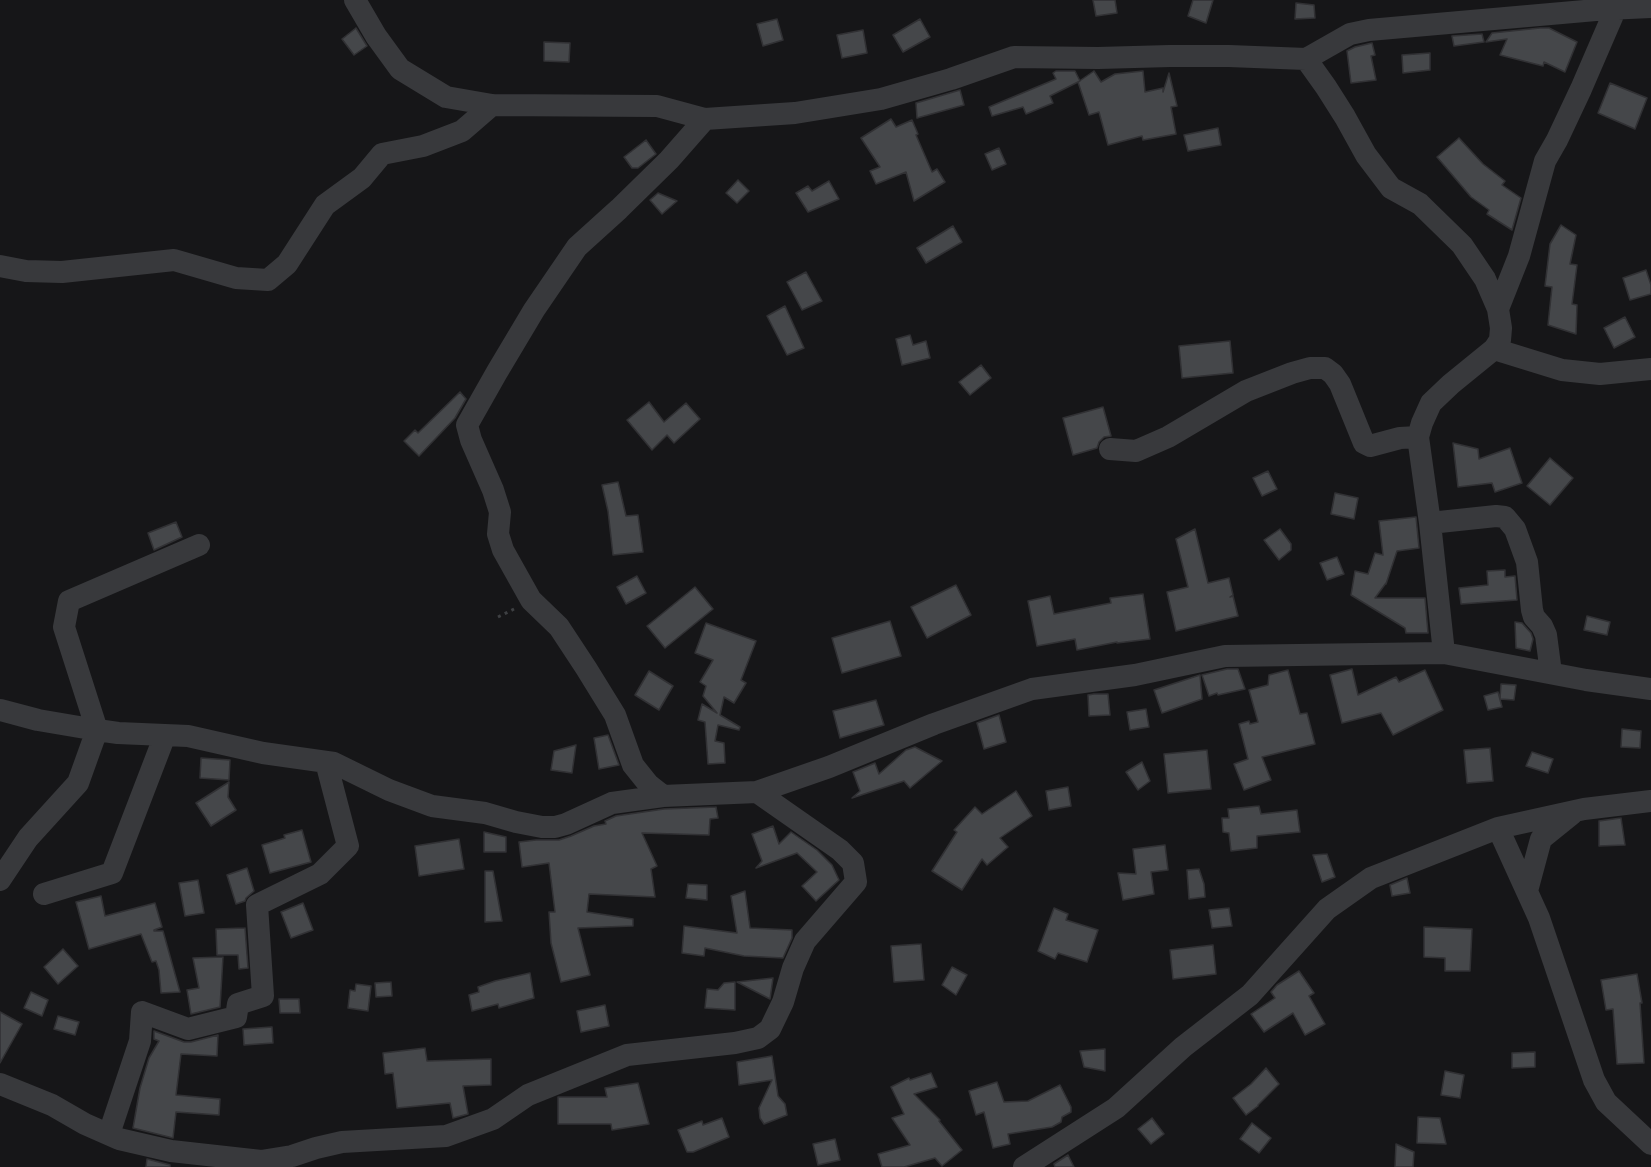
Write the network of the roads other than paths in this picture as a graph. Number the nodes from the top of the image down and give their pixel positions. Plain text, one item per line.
1 (355, 0) edge
2 (1651, 6) edge
3 (1616, 8) junction
4 (1306, 59) junction
5 (492, 105) junction
6 (705, 119) junction
7 (0, 266) edge
8 (1498, 309) junction
9 (1494, 349) junction
10 (1651, 369) edge
11 (1418, 436) junction
12 (1110, 449) dead end
13 (1430, 523) junction
14 (199, 545) dead end
15 (1444, 653) junction
16 (1551, 674) junction
17 (1651, 689) edge
18 (0, 710) edge
19 (97, 730) junction
20 (165, 735) junction
21 (326, 762) junction
22 (757, 792) junction
23 (663, 796) junction
24 (1651, 801) edge
25 (1575, 811) junction
26 (1498, 828) junction
27 (0, 880) edge
28 (1527, 891) junction
29 (44, 894) dead end
30 (0, 1084) edge
31 (109, 1134) junction
32 (1651, 1144) edge
33 (1024, 1167) edge

1 - 5 street
2 - 3 street
3 - 4 street
3 - 8 street
4 - 6 street
4 - 8 street
5 - 6 street
5 - 7 street
6 - 23 street
8 - 9 street
9 - 10 street
9 - 11 street
11 - 12 street
11 - 13 street
13 - 15 street
13 - 16 street
14 - 19 street
15 - 16 street
15 - 22 street
16 - 17 street
18 - 19 street
19 - 20 street
19 - 27 street
20 - 21 street
20 - 29 street
21 - 23 street
21 - 31 street
22 - 23 street
22 - 31 street
24 - 25 street
25 - 26 street
25 - 28 street
26 - 28 street
26 - 33 street
28 - 32 street
30 - 31 street

